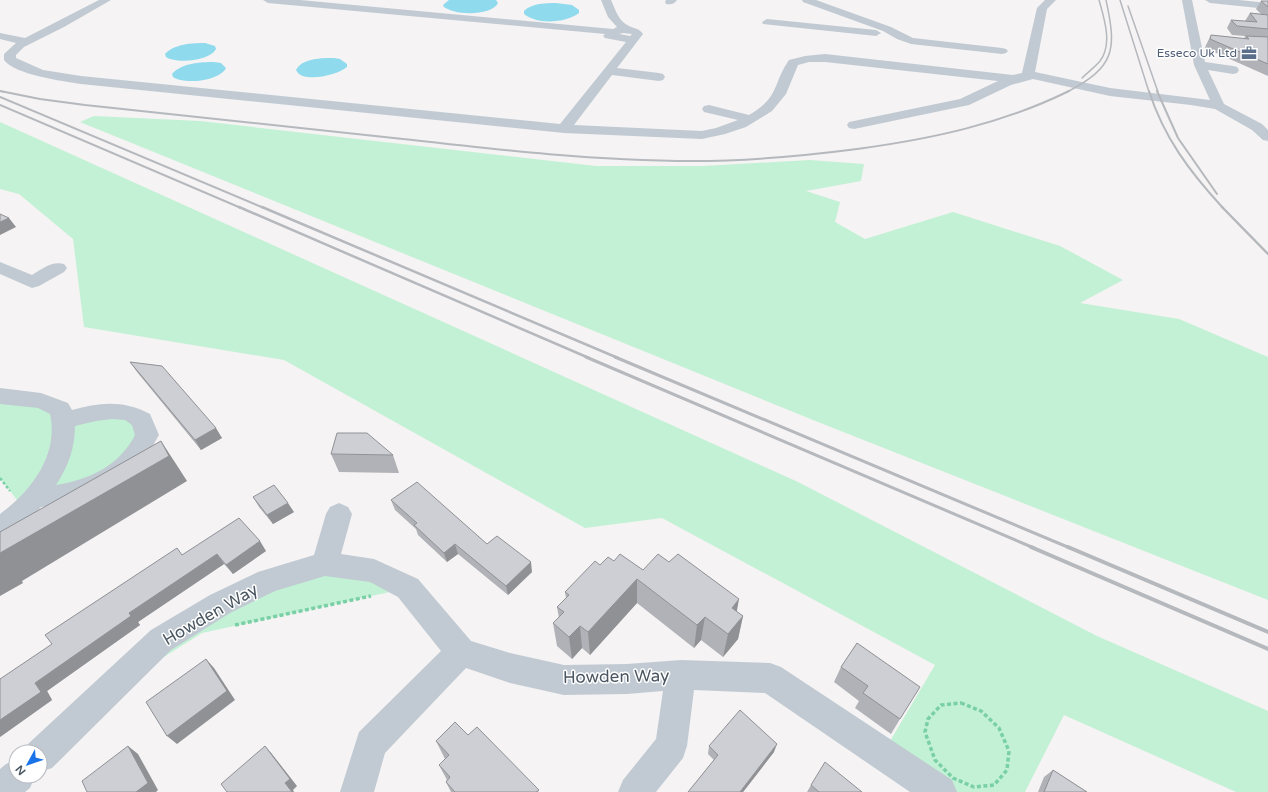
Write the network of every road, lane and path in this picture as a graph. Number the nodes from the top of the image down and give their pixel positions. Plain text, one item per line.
1 (106, 0) edge
2 (268, 0) edge
3 (334, 0) edge
4 (606, 0) edge
5 (807, 0) edge
6 (1051, 0) edge
7 (1187, 0) edge
8 (1210, 0) edge
9 (322, 5) junction
10 (1268, 6) edge
11 (767, 22) dead end
12 (626, 30) junction
13 (613, 32) junction
14 (0, 36) edge
15 (896, 39) junction
16 (633, 40) junction
17 (26, 46) junction
18 (1002, 51) dead end
19 (42, 61) dead end
20 (1200, 65) junction
21 (1233, 70) dead end
22 (610, 71) junction
23 (1028, 75) junction
24 (660, 77) dead end
25 (64, 78) junction
26 (1013, 79) junction
27 (1219, 106) junction
28 (709, 109) dead end
29 (750, 119) junction
30 (854, 125) dead end
31 (564, 129) junction
32 (1242, 134) dead end
33 (1268, 137) edge
34 (0, 267) edge
35 (58, 268) dead end
36 (0, 396) edge
37 (64, 421) junction
38 (32, 498) junction
39 (339, 514) dead end
40 (0, 528) edge
41 (325, 564) junction
42 (408, 588) junction
43 (232, 626) dead end
44 (461, 652) junction
45 (681, 675) junction
46 (48, 748) edge
47 (1007, 770) joint
48 (8, 784) edge
49 (0, 791) edge
50 (356, 792) edge
51 (635, 792) edge
52 (940, 792) edge

1 - 17 street
2 - 9 street
3 - 9 street
4 - 12 street
5 - 15 street
6 - 23 street
7 - 20 street
8 - 10 street
9 - 13 street
11 - 15 street
12 - 13 street
12 - 16 street
13 - 16 street
14 - 17 street
15 - 18 street
16 - 22 street
17 - 25 street
19 - 25 street
20 - 21 street
20 - 27 street
22 - 24 street
22 - 31 street
23 - 26 street
23 - 27 street
25 - 31 street
26 - 29 street
26 - 30 street
27 - 33 street
28 - 29 street
29 - 31 street
32 - 33 street
34 - 35 street
36 - 37 street
37 - 38 street
37 - 38 street
38 - 40 street
39 - 41 street
41 - 42 street, Howden Way
41 - 46 street, Howden Way
42 - 43 path
42 - 44 street, Howden Way
44 - 45 street, Howden Way
44 - 50 street
45 - 51 street, Howden Way
45 - 52 street, Howden Way
47 - 47 path
48 - 49 street

